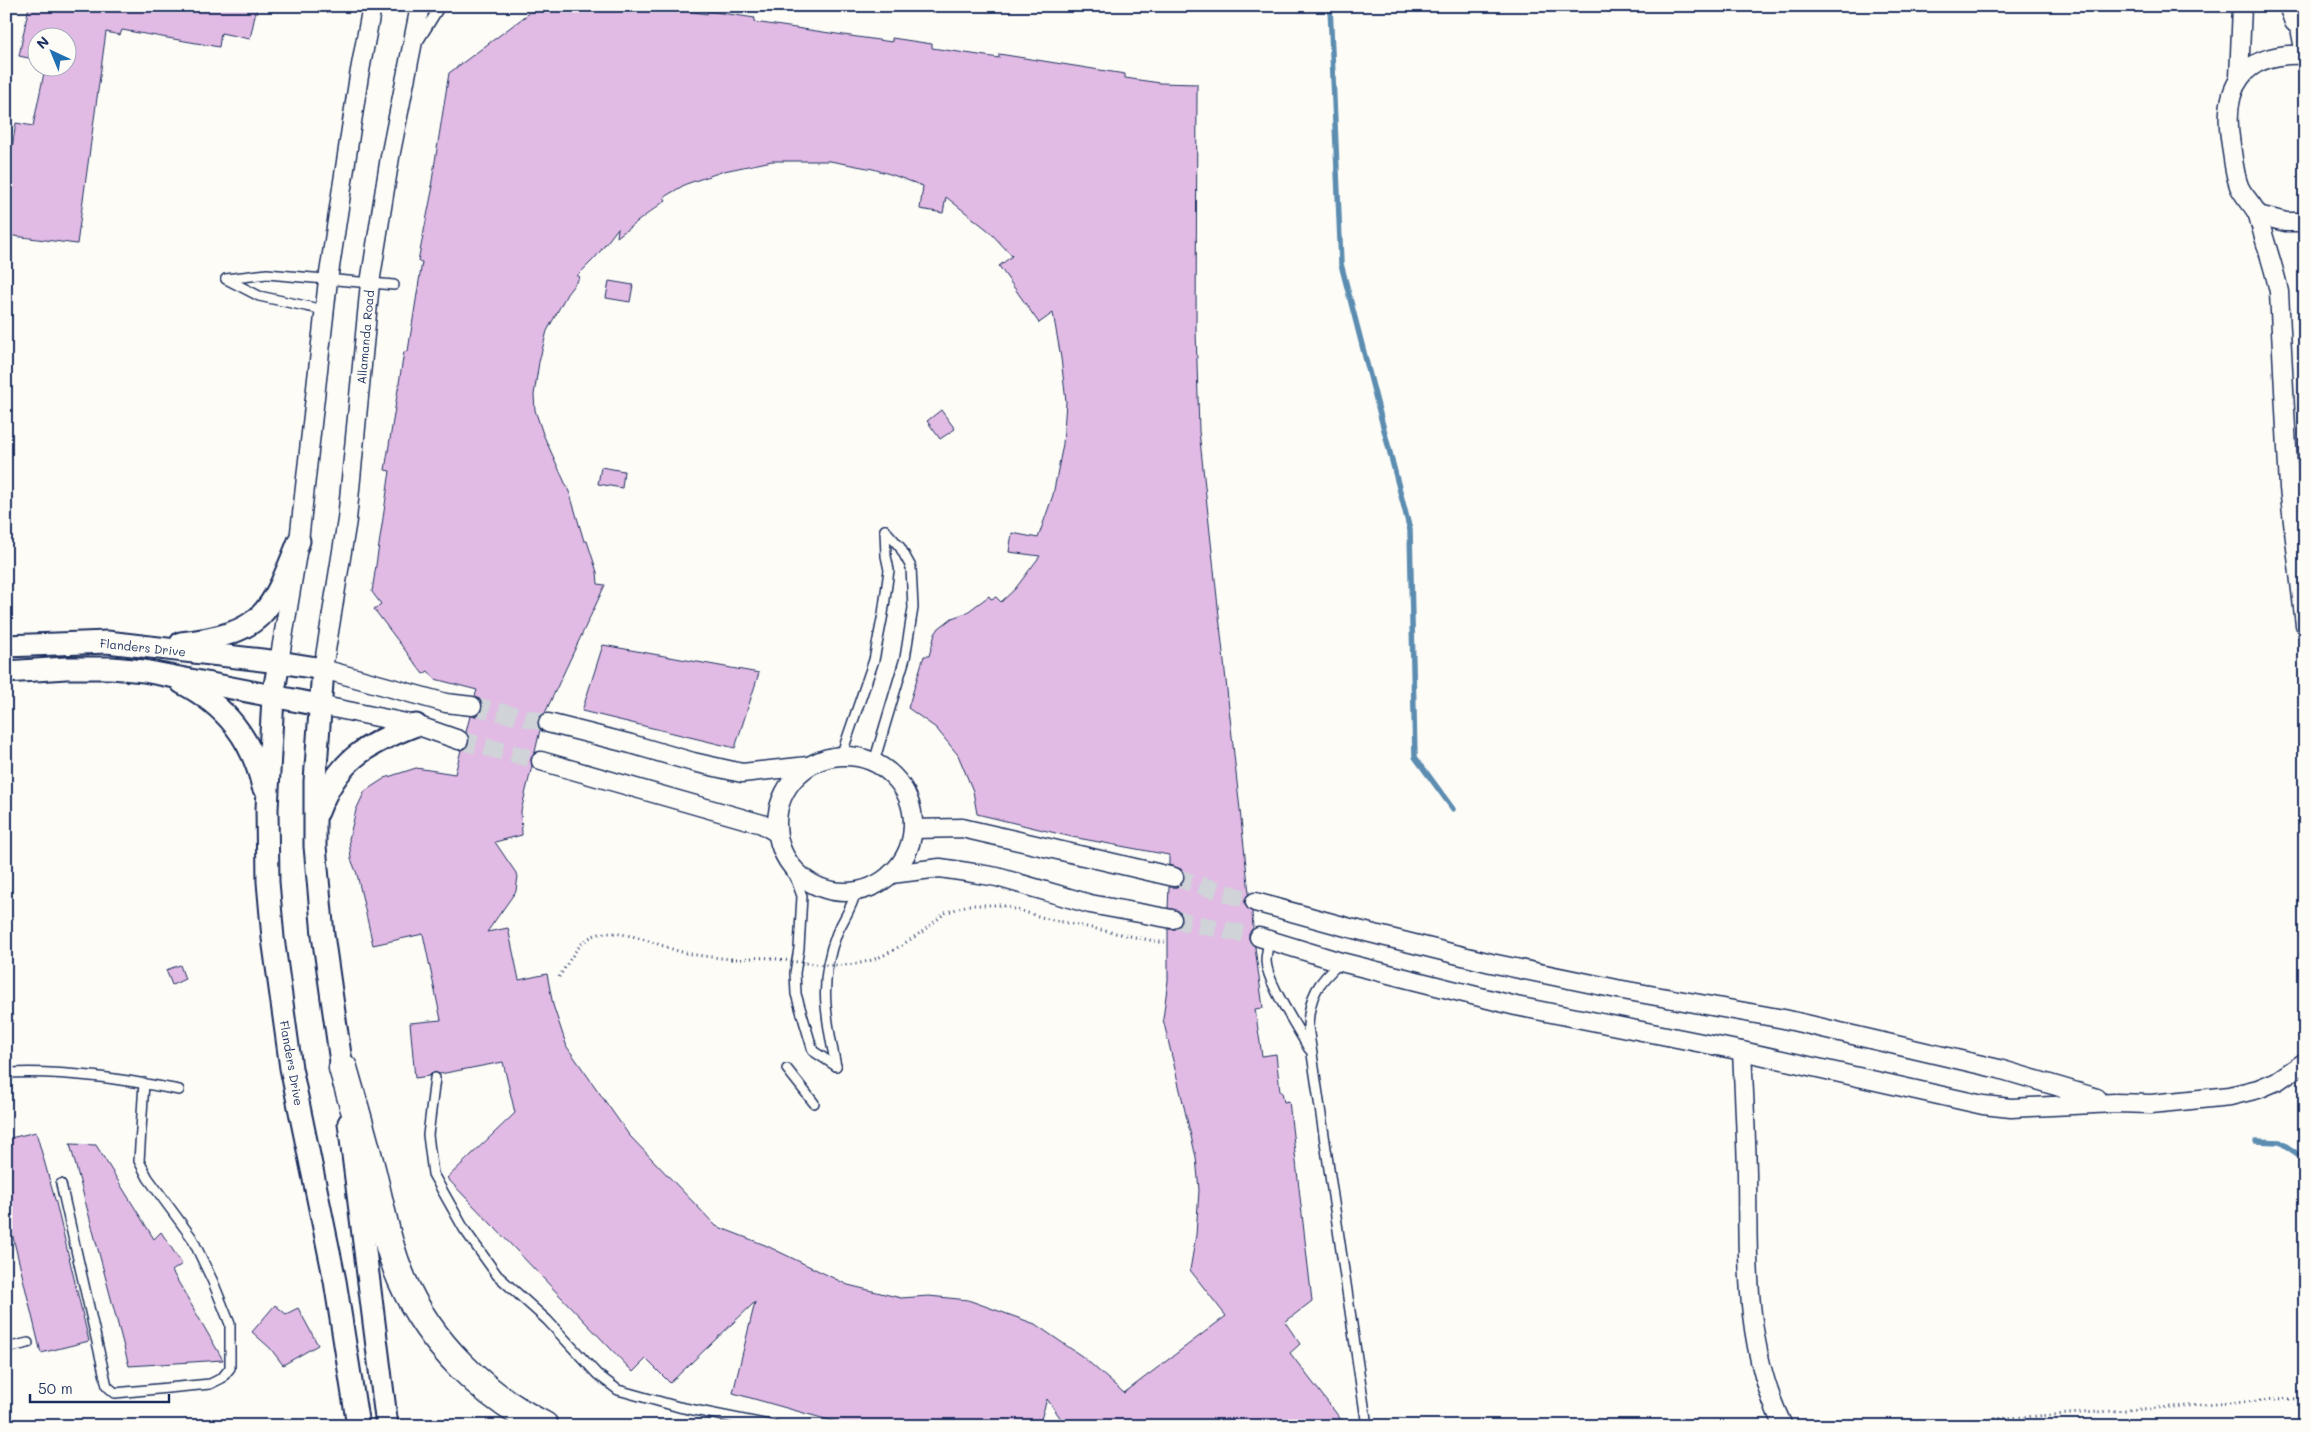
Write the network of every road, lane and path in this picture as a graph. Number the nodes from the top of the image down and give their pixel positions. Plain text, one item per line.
1 (372, 6) edge
2 (420, 6) edge
3 (440, 6) edge
4 (2242, 6) edge
5 (2288, 6) edge
6 (2305, 55) edge
7 (408, 64) junction
8 (2239, 78) junction
9 (2258, 215) junction
10 (2305, 222) edge
11 (328, 280) junction
12 (370, 283) junction
13 (394, 285) dead end
14 (324, 310) junction
15 (299, 541) junction
16 (2305, 625) edge
17 (6, 646) edge
18 (153, 647) junction
19 (278, 662) junction
20 (323, 669) junction
21 (6, 672) edge
22 (167, 675) junction
23 (273, 697) junction
24 (319, 705) junction
25 (472, 706) tunnel mouth
26 (548, 723) tunnel mouth
27 (416, 724) junction
28 (459, 740) tunnel mouth
29 (840, 756) junction
30 (540, 761) tunnel mouth
31 (874, 762) junction
32 (810, 766) junction
33 (267, 810) junction
34 (316, 816) junction
35 (913, 829) junction
36 (777, 833) junction
37 (791, 866) junction
38 (891, 874) junction
39 (1174, 877) tunnel mouth
40 (856, 891) junction
41 (1255, 902) tunnel mouth
42 (1172, 919) tunnel mouth
43 (1264, 939) joint
44 (1164, 942) dead end
45 (1341, 962) junction
46 (560, 977) dead end
47 (1742, 1051) junction
48 (1313, 1055) junction
49 (2305, 1062) edge
50 (342, 1068) junction
51 (787, 1069) dead end
52 (6, 1073) edge
53 (435, 1078) dead end
54 (144, 1083) junction
55 (179, 1090) dead end
56 (814, 1103) dead end
57 (2115, 1103) junction
58 (61, 1184) dead end
59 (28, 1343) dead end
60 (6, 1348) edge
61 (2305, 1398) edge
62 (358, 1425) edge
63 (386, 1426) edge
64 (544, 1426) edge
65 (774, 1426) edge
66 (1367, 1426) edge
67 (1783, 1426) edge
68 (1890, 1426) edge

1 - 11 street
2 - 7 street, Allamanda Road
3 - 7 lane
4 - 8 street
5 - 6 street
6 - 8 street
7 - 12 street, Allamanda Road
8 - 9 street
9 - 10 street
9 - 16 street
11 - 12 lane
11 - 14 street
11 - 14 lane
12 - 13 lane
12 - 20 street, Allamanda Road
14 - 15 street
15 - 18 street
15 - 19 street
17 - 18 street, Flanders Drive
18 - 19 street, Flanders Drive
19 - 20 street, Flanders Drive
19 - 23 street, Flanders Drive
20 - 24 street
20 - 25 street
21 - 22 street, Flanders Drive
22 - 23 street, Flanders Drive
22 - 33 street
23 - 24 street, Flanders Drive
23 - 33 street, Flanders Drive
24 - 27 street
24 - 34 street
26 - 32 street
27 - 28 street
27 - 34 street
29 - 31 street
29 - 31 lane
29 - 32 street
30 - 36 street
31 - 35 street
32 - 36 street
33 - 62 street, Flanders Drive
34 - 50 street
35 - 38 street
35 - 39 street
36 - 37 street
37 - 40 street
37 - 40 lane
38 - 40 street
38 - 42 street
41 - 57 street
43 - 45 street
43 - 48 lane
44 - 46 path, bridge
45 - 47 street
45 - 48 lane
47 - 57 street
47 - 67 street
48 - 66 lane
49 - 57 street
50 - 63 street
50 - 64 highway
51 - 56 lane
52 - 54 lane
53 - 65 lane
54 - 55 lane
54 - 58 lane
59 - 60 lane
61 - 68 path

